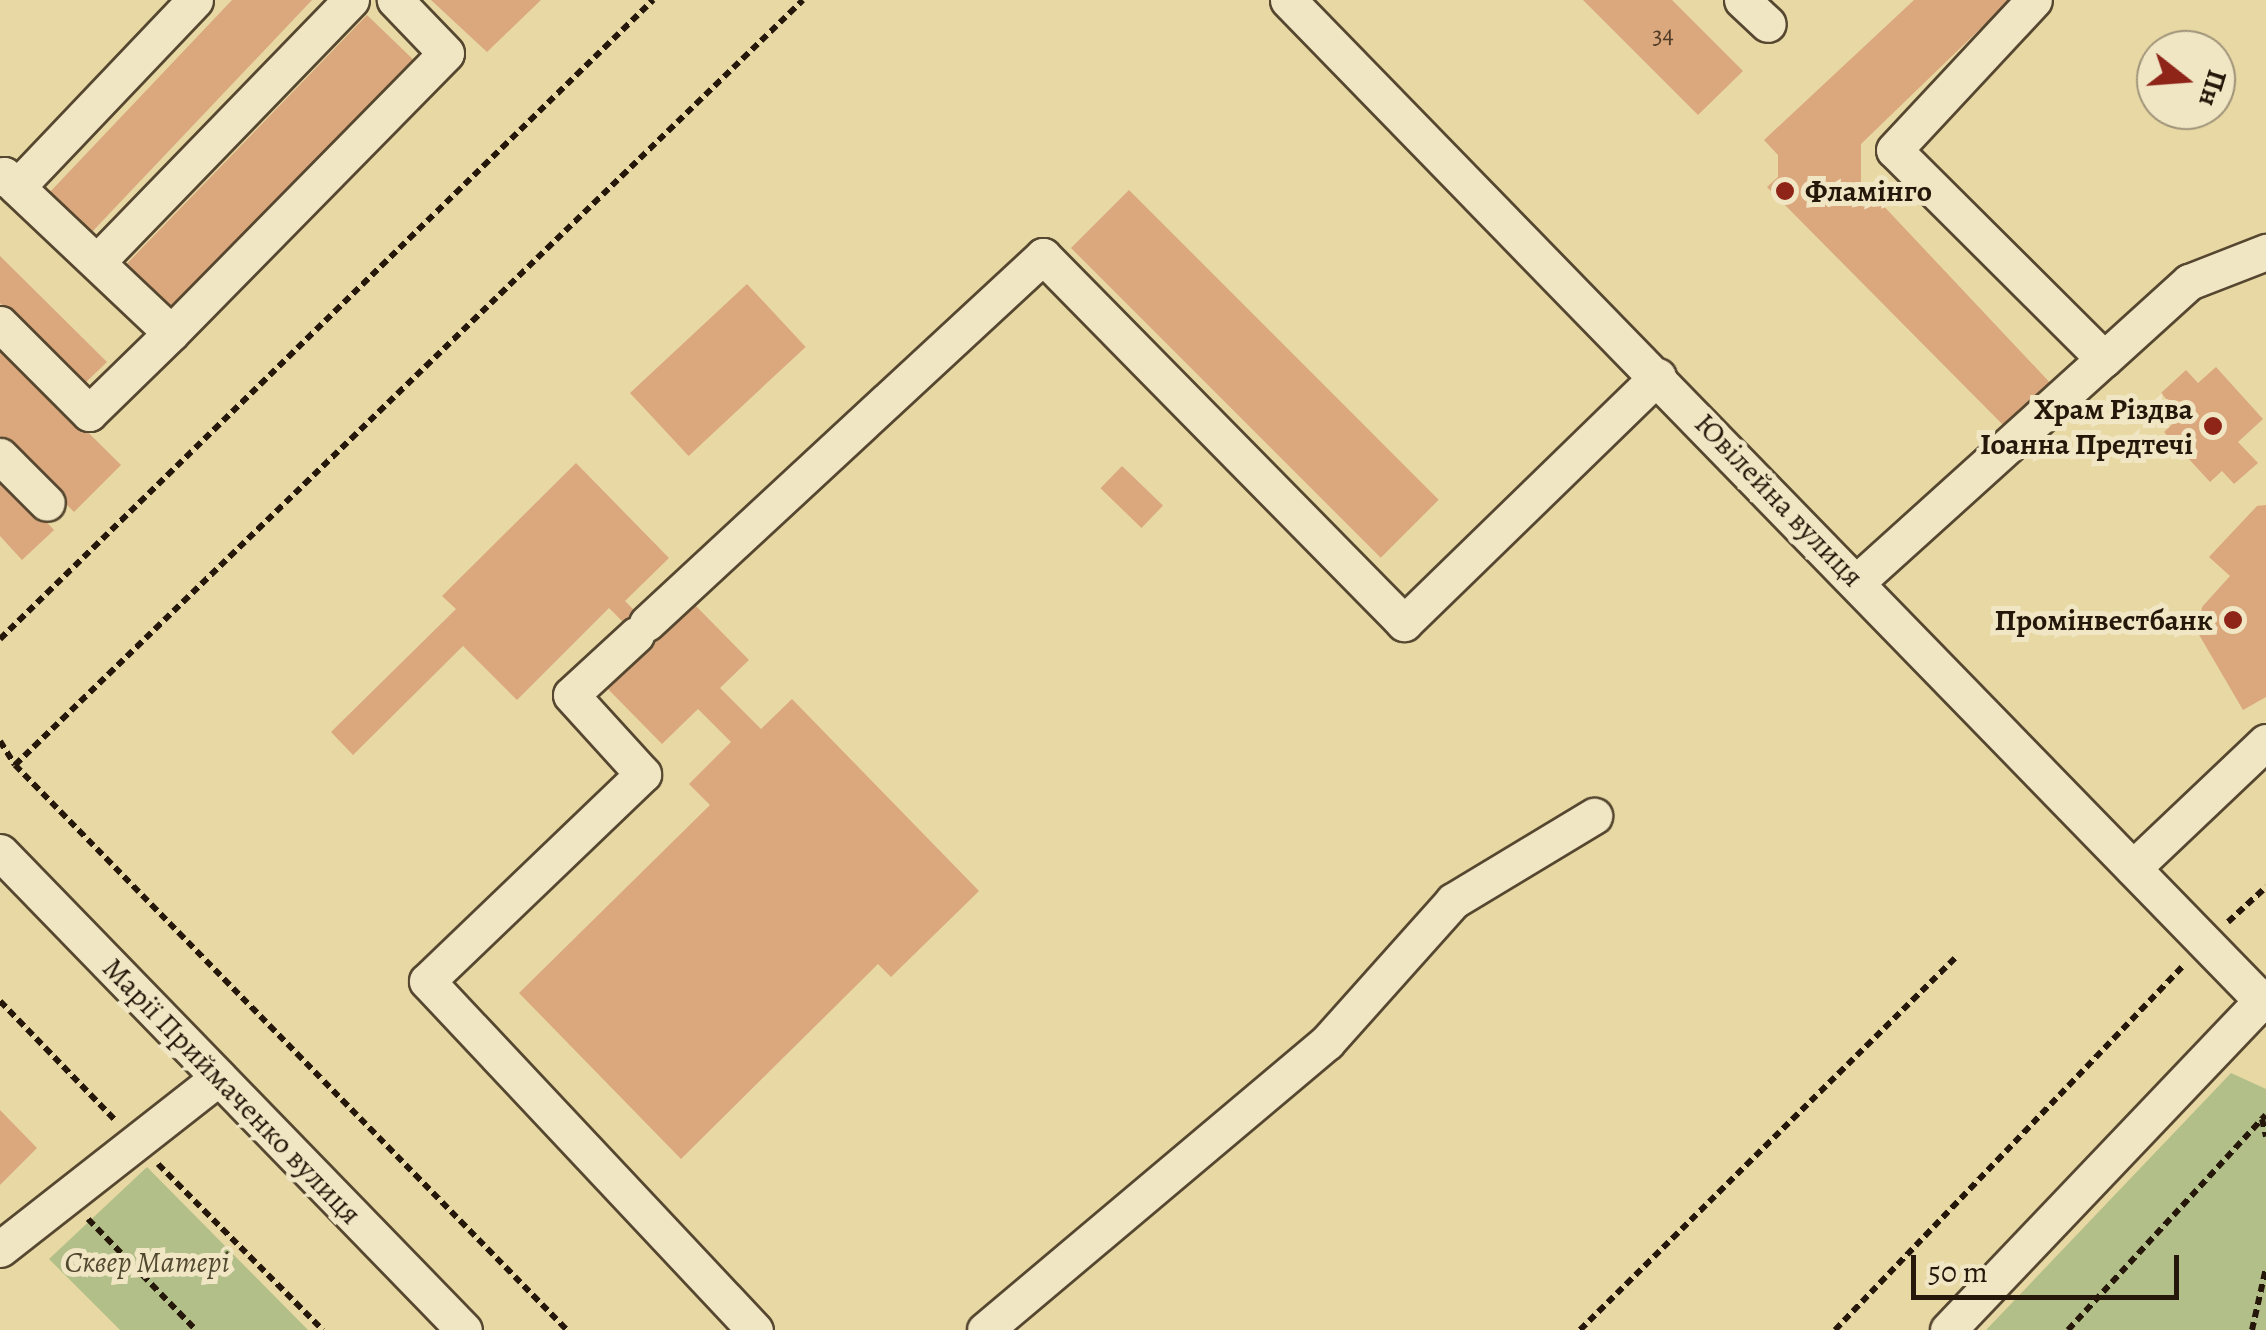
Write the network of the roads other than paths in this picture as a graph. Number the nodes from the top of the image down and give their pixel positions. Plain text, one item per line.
1 (195, 0) edge
2 (350, 0) edge
3 (395, 0) edge
4 (1288, 0) edge
5 (1742, 0) edge
6 (2034, 0) edge
7 (1768, 24) dead end
8 (8, 183) edge
9 (2266, 252) edge
10 (96, 262) junction
11 (0, 324) edge
12 (171, 333) junction
13 (2104, 360) junction
14 (1658, 376) junction
15 (0, 456) edge
16 (47, 503) dead end
17 (1858, 581) junction
18 (2266, 742) edge
19 (1594, 816) dead end
20 (0, 852) edge
21 (2132, 868) junction
22 (2264, 1001) edge
23 (219, 1078) junction
24 (0, 1249) edge
25 (464, 1330) edge
26 (755, 1330) edge
27 (985, 1330) edge
28 (1948, 1330) edge

1 - 8 street
2 - 10 street
3 - 12 street
4 - 14 street, Ювілейна вулиця
5 - 7 street
6 - 13 street
8 - 10 street
9 - 13 street
10 - 12 street
11 - 12 street
13 - 17 street
14 - 17 street, Ювілейна вулиця
14 - 26 street
15 - 16 street
17 - 21 street, Ювілейна вулиця
18 - 21 street
19 - 27 street
20 - 23 street, Марії Приймаченко вулиця
21 - 22 street, Ювілейна вулиця
22 - 28 street
23 - 24 street
23 - 25 street, Марії Приймаченко вулиця

